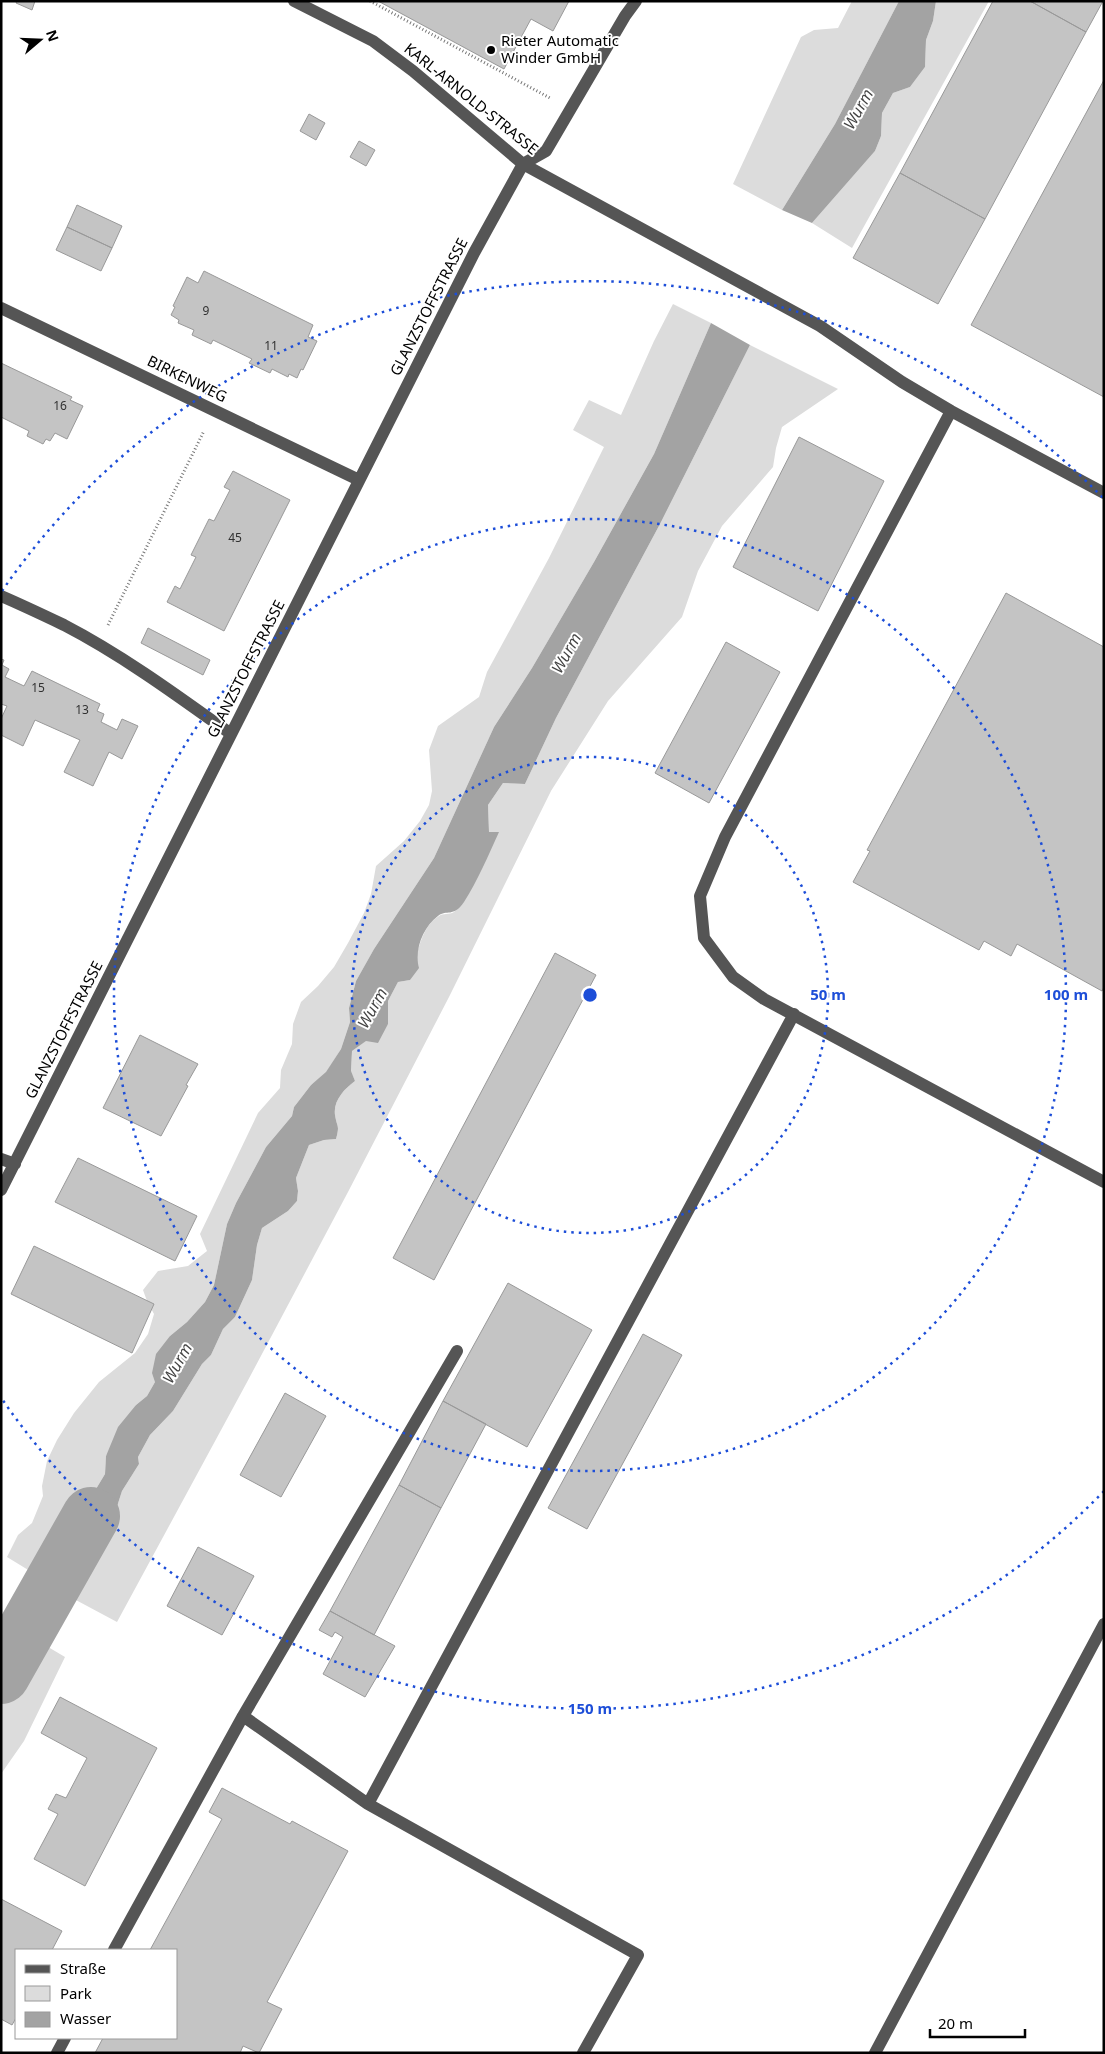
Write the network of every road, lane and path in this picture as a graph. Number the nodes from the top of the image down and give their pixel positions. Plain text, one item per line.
1 (294, 1) edge
2 (370, 1) edge
3 (636, 1) edge
4 (571, 108) junction
5 (523, 164) junction
6 (1, 308) edge
7 (214, 410) junction
8 (951, 411) junction
9 (359, 480) junction
10 (1104, 493) edge
11 (1, 596) edge
12 (98, 645) junction
13 (232, 734) junction
14 (794, 1014) junction
15 (1, 1159) edge
16 (15, 1164) junction
17 (1104, 1182) edge
18 (1, 1190) edge
19 (457, 1351) dead end
20 (1104, 1624) edge
21 (243, 1716) junction
22 (368, 1804) junction
23 (115, 1949) edge
24 (64, 2039) edge
25 (57, 2053) edge
26 (583, 2053) edge
27 (875, 2053) edge

1 - 5 street, KARL-ARNOLD-STRASSE
2 - 4 path
3 - 4 street
4 - 5 street
5 - 8 street, KARL-ARNOLD-STRASSE
5 - 9 street, GLANZSTOFFSTRASSE
6 - 7 street, BIRKENWEG
7 - 9 street, BIRKENWEG
7 - 12 path
8 - 10 street, KARL-ARNOLD-STRASSE
8 - 14 street
9 - 13 street, GLANZSTOFFSTRASSE
11 - 12 street
12 - 13 street
13 - 16 street, GLANZSTOFFSTRASSE
14 - 17 street
14 - 22 street
15 - 16 street
16 - 18 street, GLANZSTOFFSTRASSE
19 - 21 street
20 - 27 street
21 - 22 street
21 - 23 street
22 - 26 street
24 - 25 street

